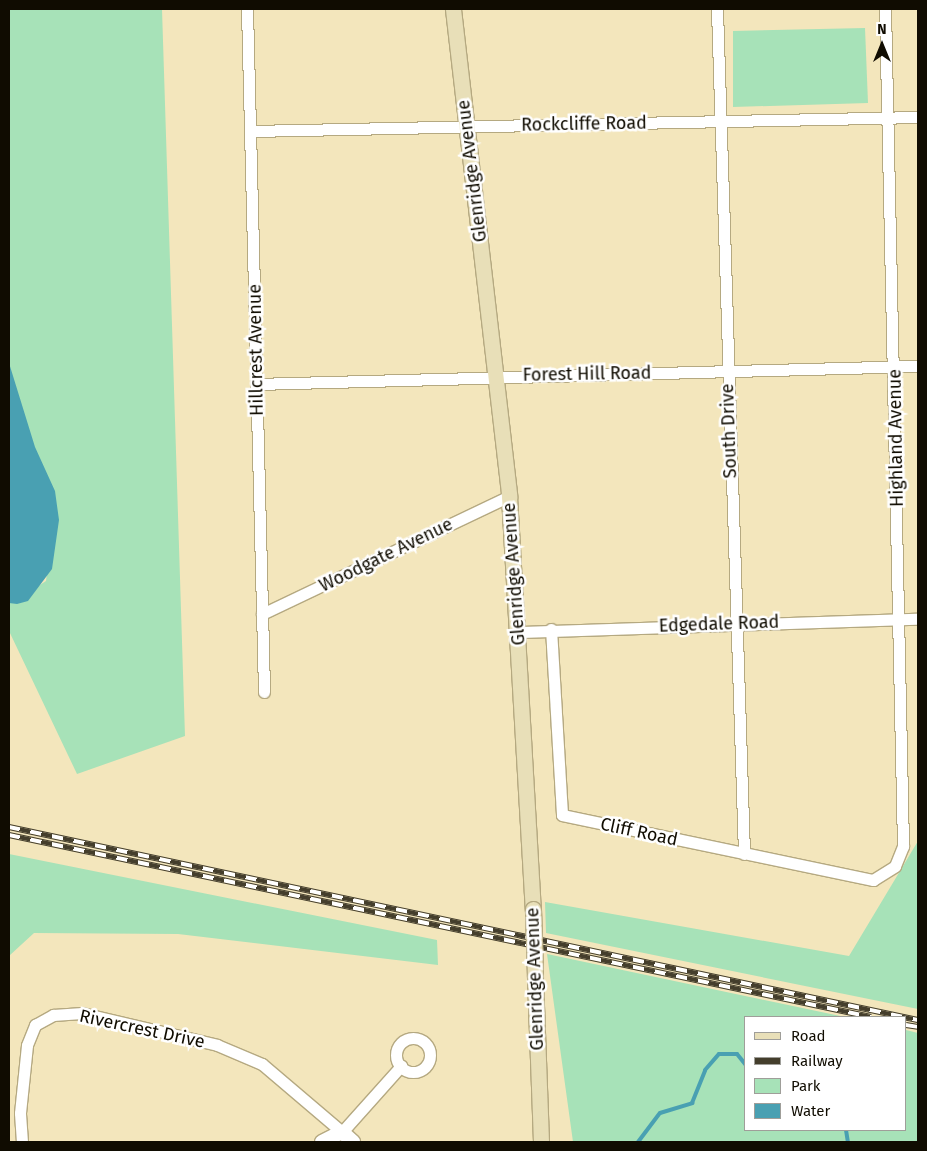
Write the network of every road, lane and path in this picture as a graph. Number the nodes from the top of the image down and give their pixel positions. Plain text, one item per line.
1 (247, 9) edge
2 (453, 9) edge
3 (716, 9) edge
4 (885, 9) edge
5 (889, 117) junction
6 (918, 117) edge
7 (719, 120) junction
8 (466, 127) junction
9 (251, 131) junction
10 (918, 366) edge
11 (895, 367) junction
12 (727, 372) junction
13 (496, 374) junction
14 (256, 384) junction
15 (509, 496) junction
16 (262, 614) junction
17 (918, 619) edge
18 (899, 620) junction
19 (736, 624) junction
20 (551, 629) junction
21 (519, 632) junction
22 (264, 692) dead end
23 (744, 854) junction
24 (895, 866) joint
25 (401, 1066) dead end
26 (338, 1137) edge
27 (22, 1142) edge
28 (322, 1142) edge
29 (353, 1142) edge
30 (541, 1142) edge

1 - 9 street, Hillcrest Avenue
2 - 8 main road, Glenridge Avenue
3 - 7 street, South Drive
4 - 5 street, Highland Avenue
5 - 6 street, Rockcliffe Road
5 - 7 street, Rockcliffe Road
5 - 11 street, Highland Avenue
7 - 8 street, Rockcliffe Road
7 - 12 street, South Drive
8 - 9 street, Rockcliffe Road
8 - 13 main road, Glenridge Avenue
9 - 14 street, Hillcrest Avenue
10 - 11 street, Forest Hill Road
11 - 12 street, Forest Hill Road
11 - 18 street, Highland Avenue
12 - 13 street, Forest Hill Road
12 - 19 street, South Drive
13 - 14 street, Forest Hill Road
13 - 15 main road, Glenridge Avenue
14 - 16 street, Hillcrest Avenue
15 - 16 street, Woodgate Avenue
15 - 21 main road, Glenridge Avenue
16 - 22 street, Hillcrest Avenue
17 - 18 street, Edgedale Road
18 - 19 street, Edgedale Road
18 - 24 street, Highland Avenue
19 - 20 street, Edgedale Road
19 - 23 street, South Drive
20 - 21 street, Edgedale Road
20 - 23 street, Cliff Road
21 - 30 main road, Glenridge Avenue, bridge
23 - 24 street, Cliff Road
25 - 26 street
26 - 27 street, Rivercrest Drive
26 - 28 street
26 - 29 street

